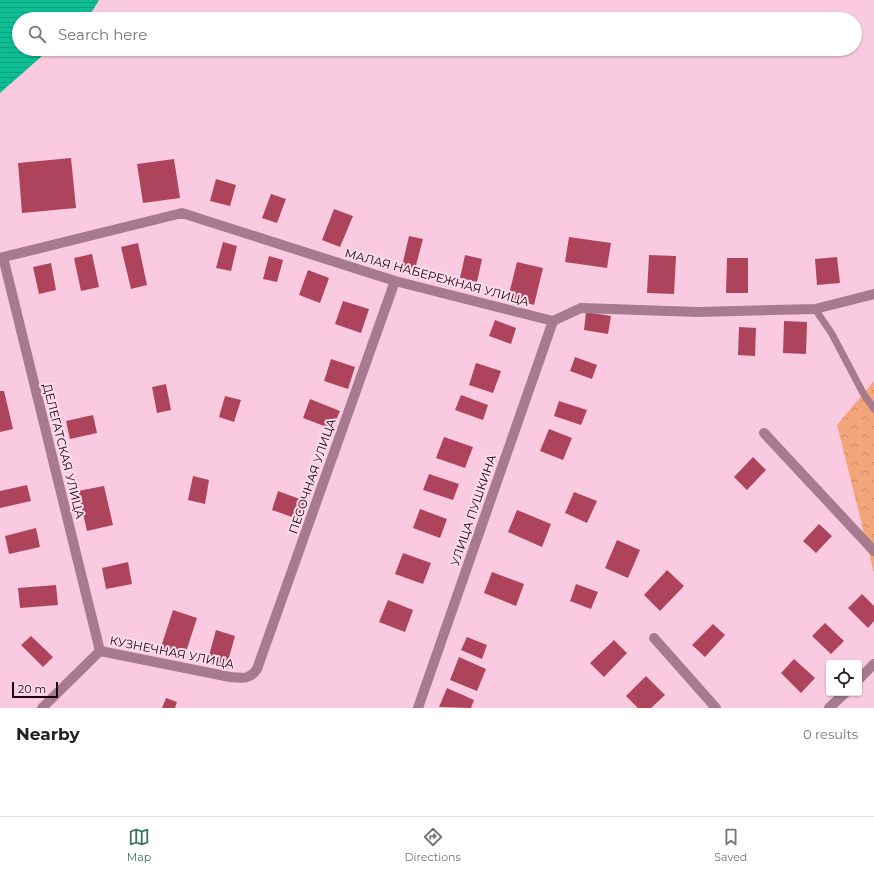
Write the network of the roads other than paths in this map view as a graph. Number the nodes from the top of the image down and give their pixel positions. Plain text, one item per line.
1 (1, 258) edge
2 (395, 281) junction
3 (874, 294) edge
4 (815, 309) junction
5 (553, 322) junction
6 (874, 409) edge
7 (764, 433) dead end
8 (874, 551) edge
9 (654, 638) dead end
10 (100, 651) junction
11 (874, 664) edge
12 (862, 676) edge
13 (249, 678) joint
14 (841, 696) edge
15 (42, 708) edge
16 (418, 708) edge
17 (716, 708) edge
18 (829, 708) edge

1 - 2 street, МАЛАЯ НАБЕРЕЖНАЯ УЛИЦА
1 - 10 street, ДЕЛЕГАТСКАЯ УЛИЦА
2 - 5 street, МАЛАЯ НАБЕРЕЖНАЯ УЛИЦА
2 - 13 street, ПЕСОЧНАЯ УЛИЦА
3 - 4 street
4 - 5 street
4 - 6 lane
5 - 16 street, УЛИЦА ПУШКИНА
7 - 8 street
9 - 17 street
10 - 13 street, КУЗНЕЧНАЯ УЛИЦА
10 - 15 street, КУЗНЕЧНАЯ УЛИЦА
11 - 12 street
14 - 18 street

